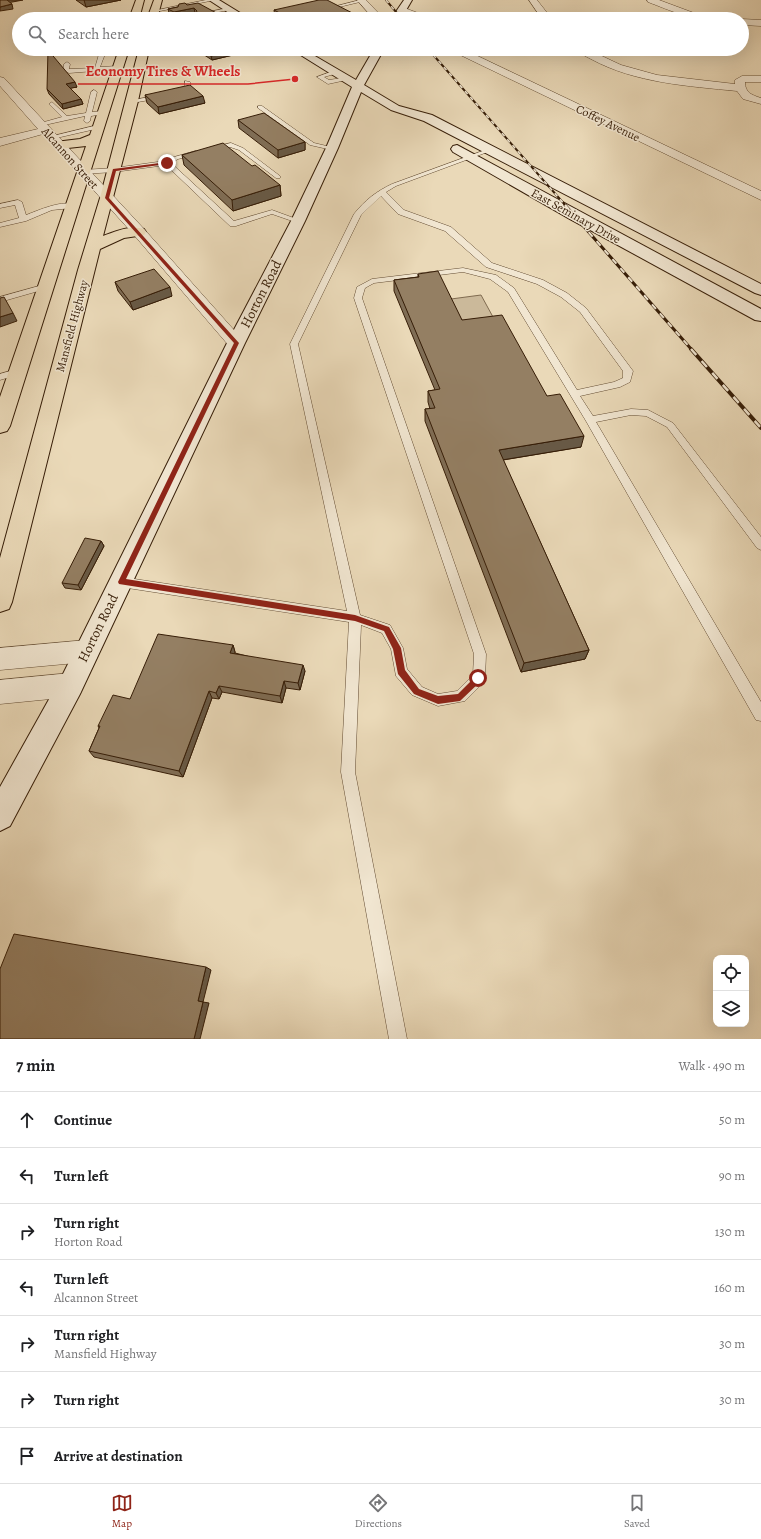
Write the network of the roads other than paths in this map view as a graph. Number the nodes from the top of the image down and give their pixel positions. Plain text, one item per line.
1 (140, 0) edge
2 (158, 0) edge
3 (213, 0) edge
4 (361, 0) edge
5 (408, 0) edge
6 (533, 0) edge
7 (651, 0) edge
8 (198, 3) junction
9 (335, 7) edge
10 (228, 9) junction
11 (402, 10) joint
12 (136, 12) edge
13 (154, 12) edge
14 (162, 12) edge
15 (212, 12) joint
16 (233, 12) edge
17 (372, 12) edge
18 (407, 12) edge
19 (542, 12) edge
20 (683, 12) edge
21 (749, 22) edge
22 (761, 23) edge
23 (101, 56) edge
24 (122, 56) edge
25 (142, 56) edge
26 (309, 56) edge
27 (373, 56) edge
28 (470, 56) edge
29 (596, 56) edge
30 (68, 64) dead end
31 (118, 68) junction
32 (97, 69) junction
33 (336, 72) junction
34 (761, 79) edge
35 (0, 80) edge
36 (187, 82) dead end
37 (353, 82) junction
38 (740, 88) junction
39 (94, 92) dead end
40 (172, 94) edge
41 (165, 96) edge
42 (132, 101) junction
43 (761, 101) edge
44 (52, 104) edge
45 (391, 106) junction
46 (260, 107) dead end
47 (359, 107) junction
48 (103, 113) junction
49 (88, 114) junction
50 (66, 118) junction
51 (418, 127) dead end
52 (55, 131) junction
53 (93, 131) junction
54 (0, 142) edge
55 (449, 145) dead end
56 (332, 148) junction
57 (490, 150) junction
58 (471, 157) junction
59 (167, 163) junction
60 (114, 170) junction
61 (83, 172) junction
62 (278, 177) dead end
63 (381, 192) junction
64 (761, 196) edge
65 (107, 198) junction
66 (0, 206) edge
67 (72, 206) junction
68 (23, 219) junction
69 (298, 222) junction
70 (0, 225) edge
71 (138, 232) junction
72 (93, 246) junction
73 (46, 286) junction
74 (755, 288) edge
75 (729, 299) junction
76 (0, 300) edge
77 (761, 316) edge
78 (236, 343) junction
79 (17, 372) junction
80 (0, 377) edge
81 (575, 394) junction
82 (590, 420) junction
83 (0, 426) edge
84 (761, 545) edge
85 (121, 582) junction
86 (0, 602) edge
87 (355, 618) junction
88 (87, 651) junction
89 (0, 659) edge
90 (71, 685) junction
91 (0, 692) edge
92 (761, 715) edge
93 (0, 816) edge
94 (398, 1039) edge

1 - 12 main road
2 - 13 main road
3 - 8 lane
3 - 10 main road
4 - 9 lane
4 - 17 street
5 - 11 main road
6 - 19 street
7 - 20 street
8 - 14 lane
8 - 15 lane
10 - 15 lane
10 - 16 main road
11 - 18 street
21 - 22 street
23 - 32 lane
24 - 31 main road
25 - 42 main road, Mansfield Highway
26 - 33 main road, East Seminary Drive
27 - 37 main road, Horton Road
28 - 64 street, Coffey Avenue
29 - 38 street
30 - 32 lane
31 - 32 lane
31 - 48 main road
33 - 37 main road, East Seminary Drive
33 - 37 lane
34 - 38 street
35 - 52 street, Alcannon Street
36 - 40 lane
37 - 45 main road, East Seminary Drive
37 - 47 main road, Horton Road
38 - 43 street
39 - 49 lane
41 - 42 lane
42 - 60 main road, Mansfield Highway
44 - 50 lane
45 - 47 main road
45 - 51 main road, East Seminary Drive
45 - 57 main road, East Seminary Drive
46 - 56 lane
47 - 56 main road, Horton Road
48 - 49 lane
48 - 53 main road
49 - 50 lane
49 - 53 lane
50 - 52 lane
52 - 53 main road
52 - 54 street
52 - 61 street, Alcannon Street
53 - 61 main road
55 - 58 main road, East Seminary Drive
56 - 69 main road, Horton Road
57 - 58 lane
57 - 74 main road, East Seminary Drive
58 - 63 lane
58 - 75 main road, East Seminary Drive
59 - 60 lane
59 - 62 lane
59 - 69 lane
60 - 61 lane
60 - 65 main road, Mansfield Highway
61 - 65 street, Alcannon Street
61 - 67 main road
63 - 81 lane
63 - 87 lane
65 - 71 street, Alcannon Street
65 - 72 main road, Mansfield Highway
66 - 68 lane
67 - 68 lane
67 - 73 main road
68 - 70 lane
69 - 78 main road, Horton Road
71 - 72 main road
71 - 78 street, Alcannon Street
72 - 86 main road, Mansfield Highway
73 - 76 lane
73 - 79 main road
74 - 75 main road
75 - 77 main road, East Seminary Drive
78 - 85 main road, Horton Road
79 - 80 lane
79 - 83 main road
81 - 82 lane
81 - 87 lane
82 - 84 lane
82 - 92 lane
85 - 87 lane
85 - 88 main road, Horton Road
87 - 94 lane
88 - 89 street
88 - 90 main road, Horton Road
90 - 91 street
90 - 93 main road, Horton Road

